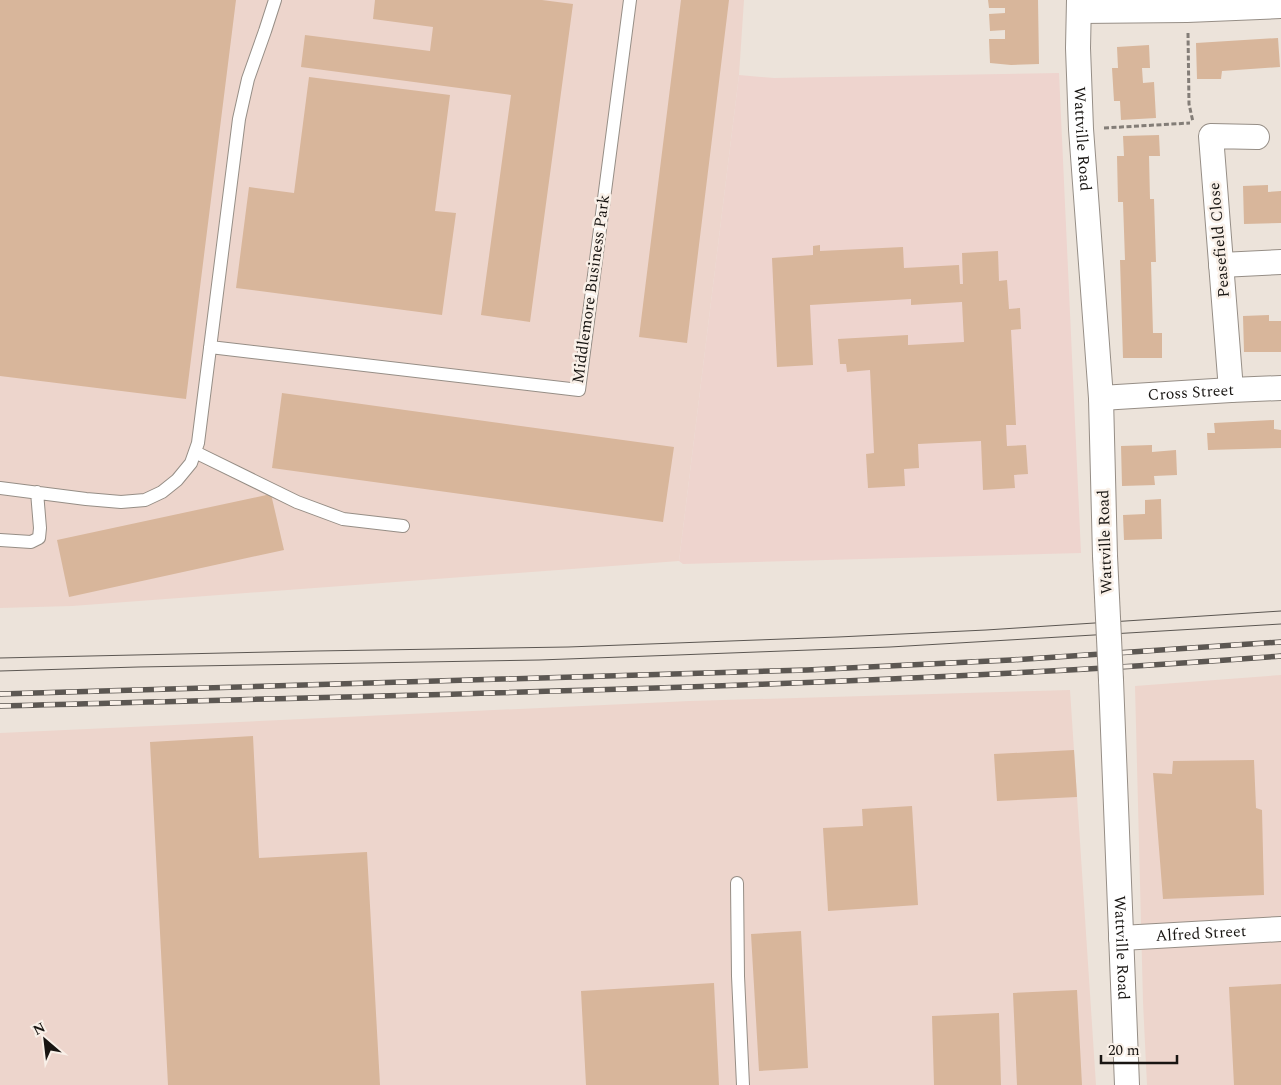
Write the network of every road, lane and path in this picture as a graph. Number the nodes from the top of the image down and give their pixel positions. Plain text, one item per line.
1 (275, 0) edge
2 (630, 0) edge
3 (1080, 6) edge
4 (1281, 6) edge
5 (1187, 10) junction
6 (1081, 129) junction
7 (1202, 130) junction
8 (1257, 137) dead end
9 (1281, 262) edge
10 (1220, 265) junction
11 (210, 347) junction
12 (1281, 388) edge
13 (1231, 390) junction
14 (1101, 398) junction
15 (194, 452) junction
16 (0, 488) edge
17 (37, 492) junction
18 (403, 526) dead end
19 (0, 540) edge
20 (737, 883) dead end
21 (1281, 929) edge
22 (1121, 938) junction
23 (743, 1085) edge
24 (1127, 1085) edge

1 - 11 lane
2 - 11 lane, Middlemore Business Park
3 - 5 street
3 - 6 street, Wattville Road
4 - 5 street
5 - 7 path
6 - 7 path
6 - 14 street, Wattville Road
7 - 8 street
7 - 10 street, Peasefield Close
9 - 10 street
10 - 13 street, Peasefield Close
11 - 15 lane
12 - 13 street, Cross Street
13 - 14 street, Cross Street
14 - 22 street, Wattville Road, bridge
15 - 17 lane
15 - 18 lane
16 - 17 lane
17 - 19 lane
20 - 23 lane
21 - 22 street, Alfred Street
22 - 24 street, Wattville Road

